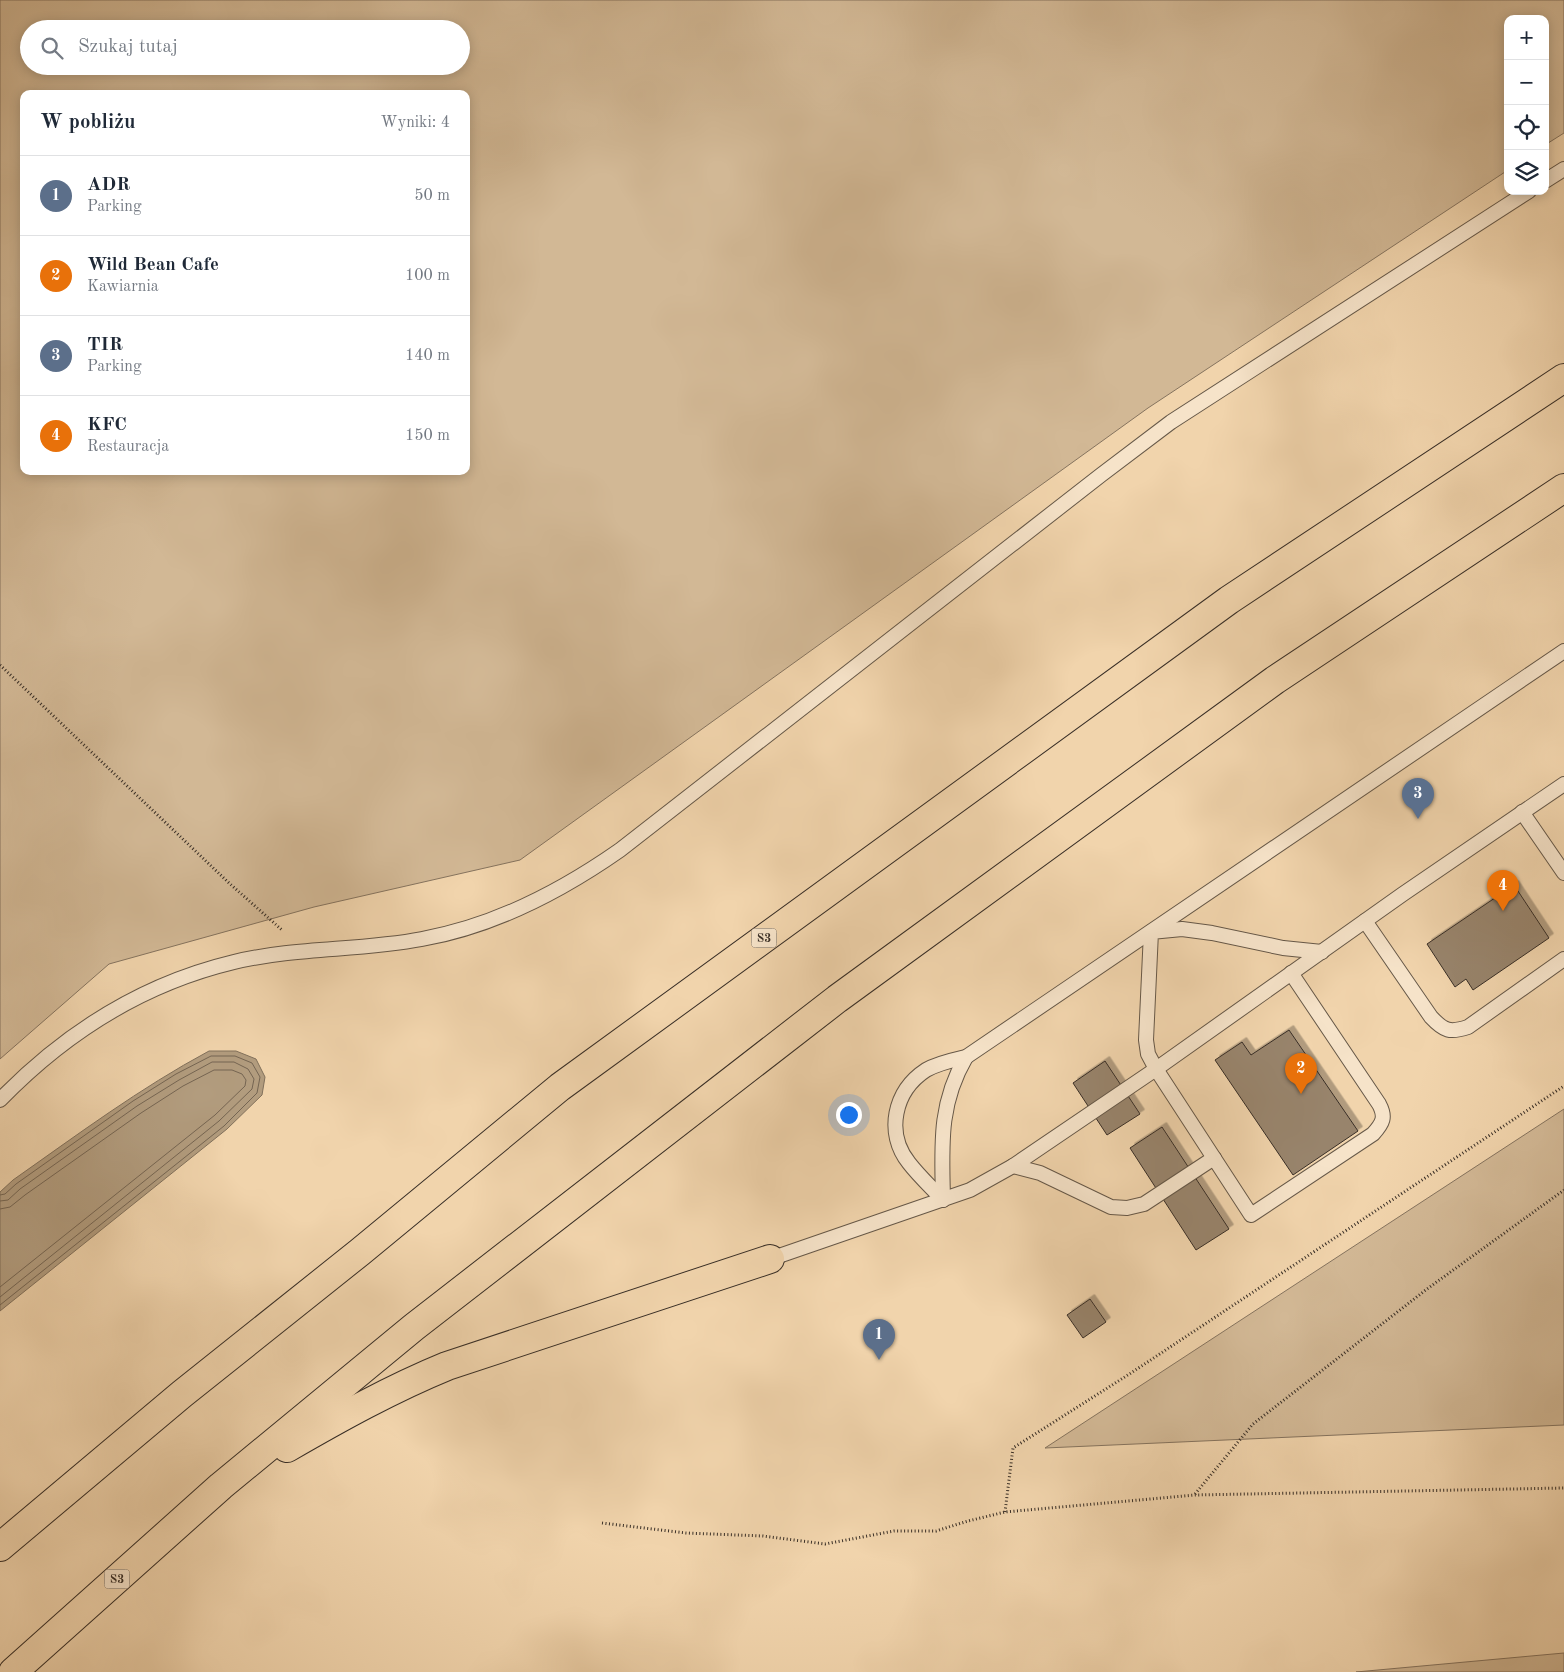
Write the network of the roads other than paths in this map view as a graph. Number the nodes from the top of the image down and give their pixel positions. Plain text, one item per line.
1 (1564, 169) edge
2 (1549, 178) edge
3 (1523, 195) edge
4 (1564, 378) edge
5 (1564, 488) edge
6 (1564, 651) edge
7 (1564, 784) edge
8 (1522, 812) junction
9 (1564, 873) edge
10 (1366, 921) junction
11 (1151, 932) junction
12 (1322, 952) junction
13 (1564, 959) edge
14 (1291, 973) junction
15 (966, 1057) junction
16 (1156, 1069) junction
17 (0, 1100) edge
18 (1214, 1158) junction
19 (1013, 1166) junction
20 (943, 1200) junction
21 (770, 1259) joint
22 (221, 1486) junction
23 (0, 1547) edge
24 (13, 1672) edge

1 - 2 lane
3 - 17 lane
4 - 23 highway, S3
5 - 22 highway, S3
6 - 11 lane
7 - 8 lane
8 - 9 lane
8 - 10 lane
10 - 12 lane
10 - 13 lane
11 - 12 lane
11 - 15 lane
11 - 16 lane
12 - 14 lane
14 - 16 lane
14 - 18 lane
15 - 20 lane
15 - 20 lane
16 - 18 lane
16 - 19 lane
18 - 19 lane
19 - 20 lane
20 - 21 lane
21 - 22 highway
22 - 24 highway, S3

